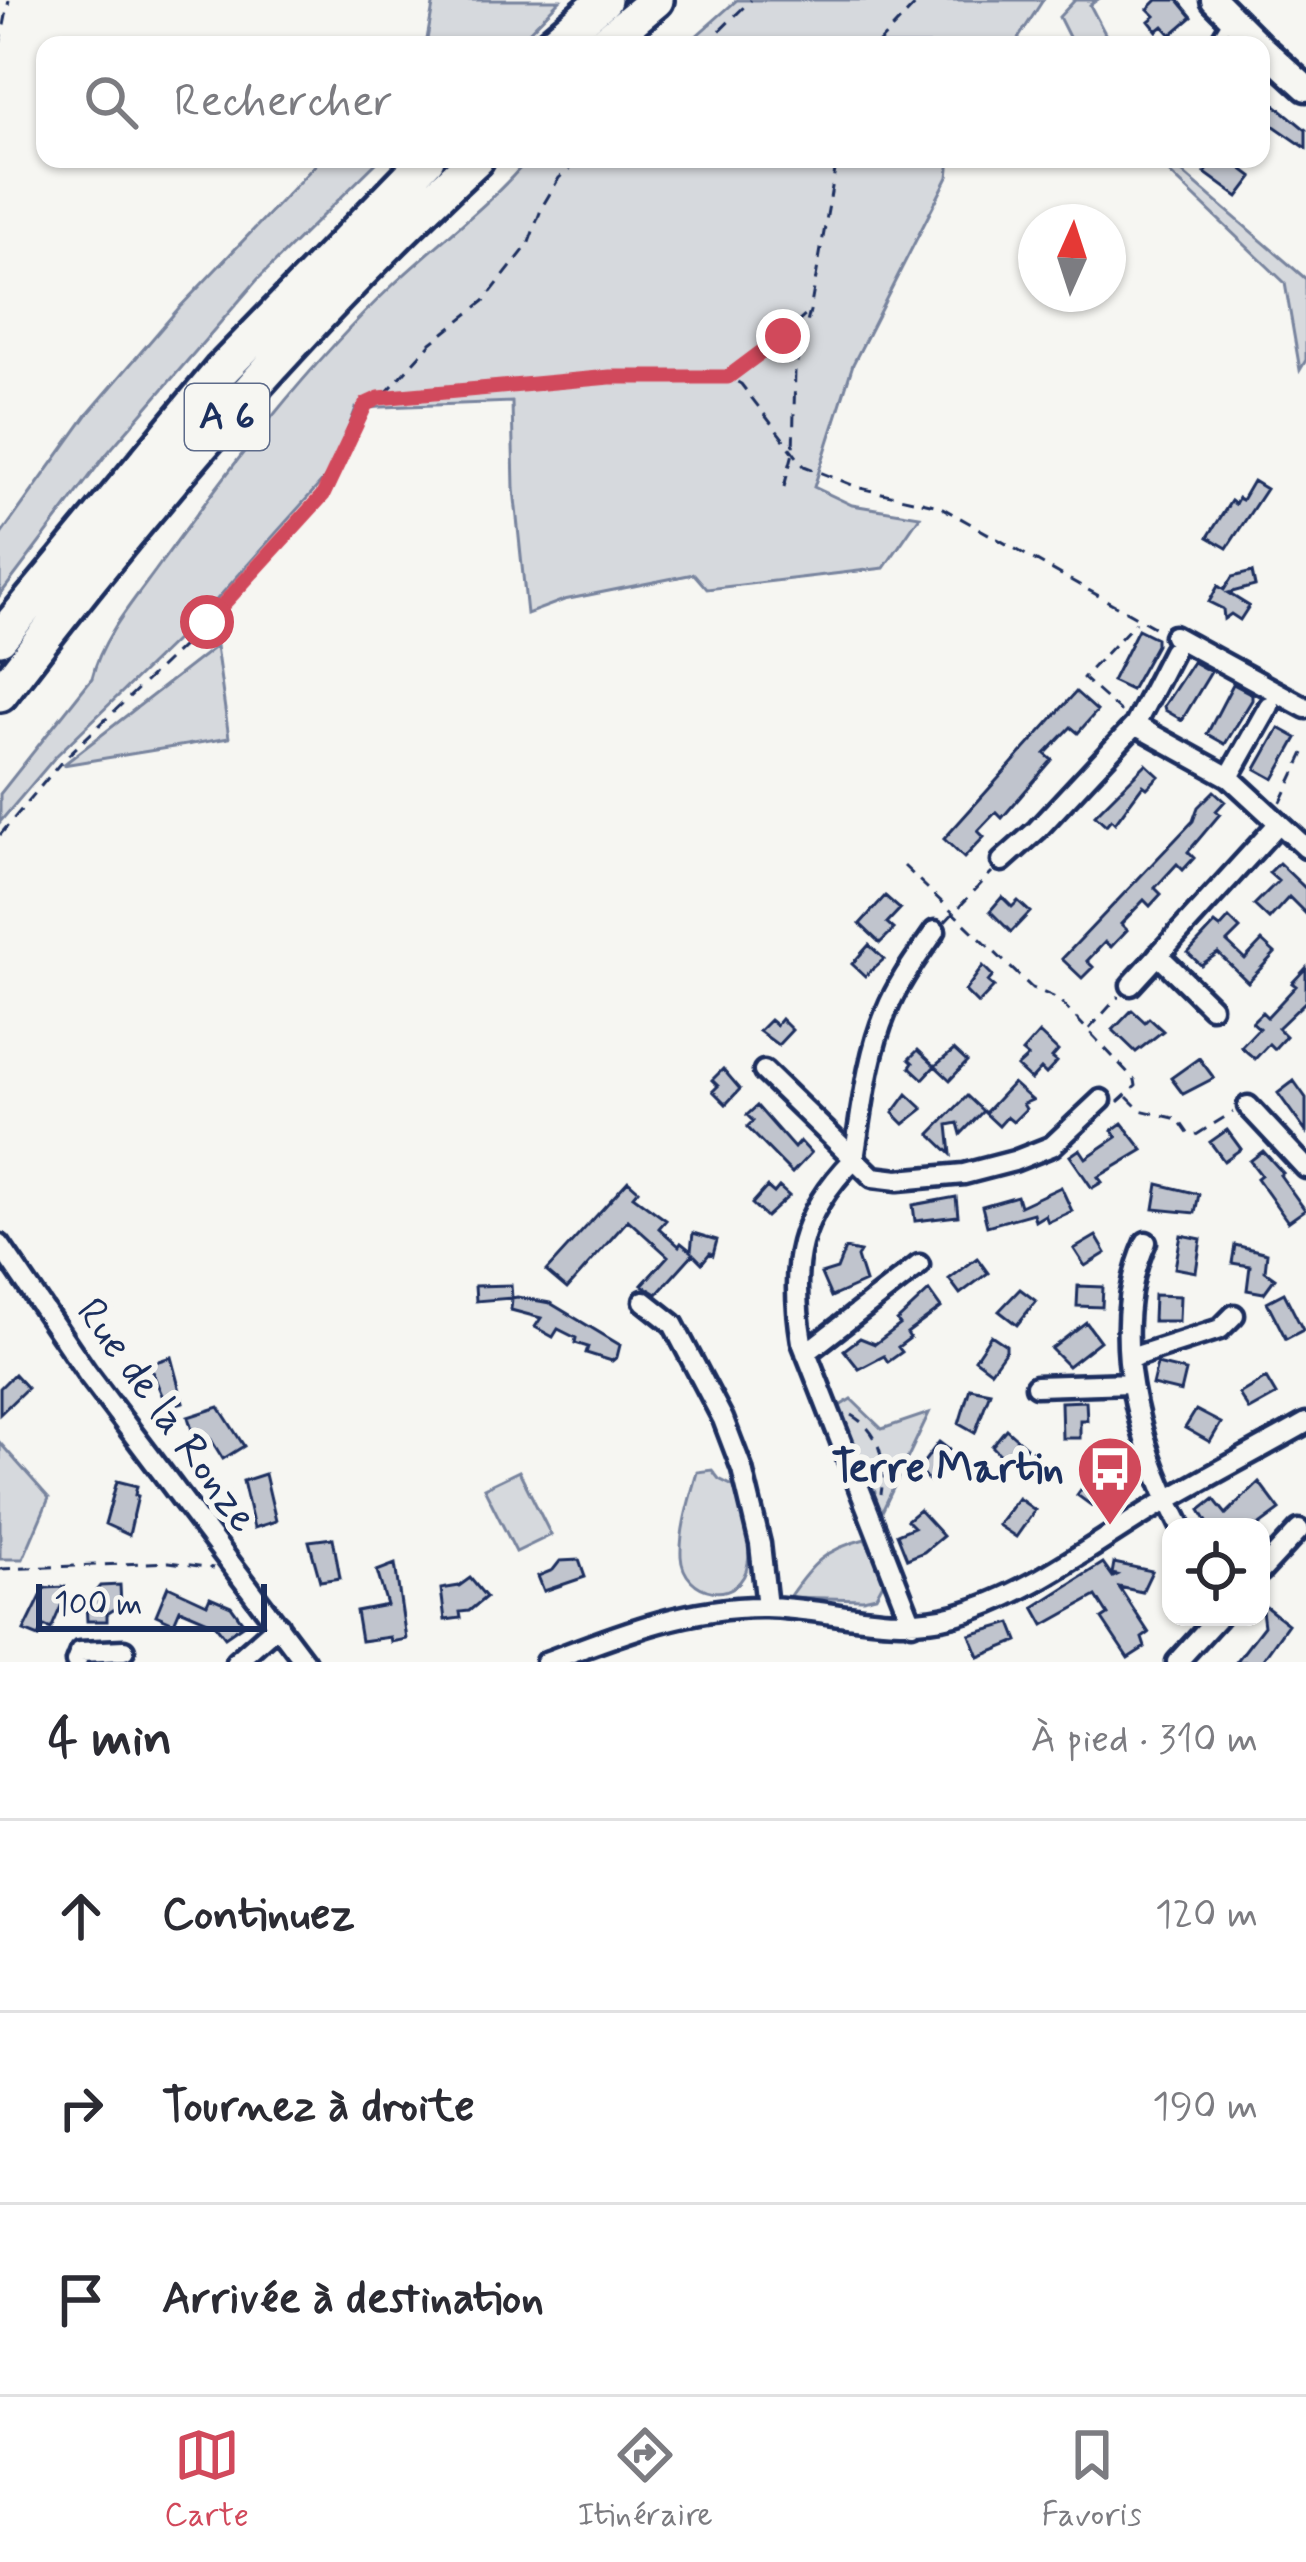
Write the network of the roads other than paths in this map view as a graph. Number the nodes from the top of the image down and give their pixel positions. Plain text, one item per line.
1 (604, 0) edge
2 (656, 0) edge
3 (1222, 8) edge
4 (562, 36) edge
5 (613, 36) edge
6 (1250, 36) edge
7 (1270, 55) edge
8 (1306, 88) edge
9 (418, 168) edge
10 (467, 168) edge
11 (0, 638) edge
12 (0, 694) edge
13 (1269, 706) dead end
14 (1306, 708) edge
15 (1136, 724) junction
16 (1229, 777) junction
17 (1276, 821) junction
18 (1306, 848) edge
19 (1002, 861) road end
20 (935, 931) road end
21 (1158, 955) junction
22 (1131, 985) road end
23 (1211, 1006) dead end
24 (764, 1071) dead end
25 (1101, 1100) road end
26 (1248, 1106) road end
27 (854, 1160) junction
28 (1306, 1168) edge
29 (1146, 1242) dead end
30 (0, 1245) edge
31 (919, 1265) dead end
32 (644, 1300) dead end
33 (1234, 1315) dead end
34 (806, 1353) junction
35 (1130, 1358) junction
36 (1131, 1383) junction
37 (1036, 1386) dead end
38 (1306, 1424) edge
39 (1167, 1500) junction
40 (1176, 1518) edge
41 (1299, 1530) dead end
42 (1270, 1561) edge
43 (767, 1607) junction
44 (909, 1623) junction
45 (278, 1625) junction
46 (1210, 1626) edge
47 (124, 1650) dead end
48 (76, 1662) edge
49 (236, 1662) edge
50 (305, 1662) edge
51 (546, 1662) edge
52 (1177, 1662) edge

1 - 4 highway
2 - 5 highway
3 - 6 street
7 - 8 street
9 - 11 highway, A 6
10 - 12 highway, A 6
13 - 16 street
14 - 15 street
15 - 16 street
15 - 19 street
16 - 17 street
17 - 18 street
17 - 21 street
20 - 27 street
21 - 22 street
21 - 23 street
24 - 27 street
25 - 27 street
26 - 28 street
27 - 34 street
29 - 35 street
30 - 45 street, Rue de la Ronze
31 - 34 street
32 - 43 street
33 - 35 street
34 - 44 street
35 - 36 street
36 - 37 street
36 - 39 street
38 - 39 street
39 - 40 street
39 - 44 street
41 - 42 street
43 - 44 street
43 - 51 street
45 - 49 street
45 - 50 street, Rue de la Ronze
46 - 52 street
47 - 48 street

